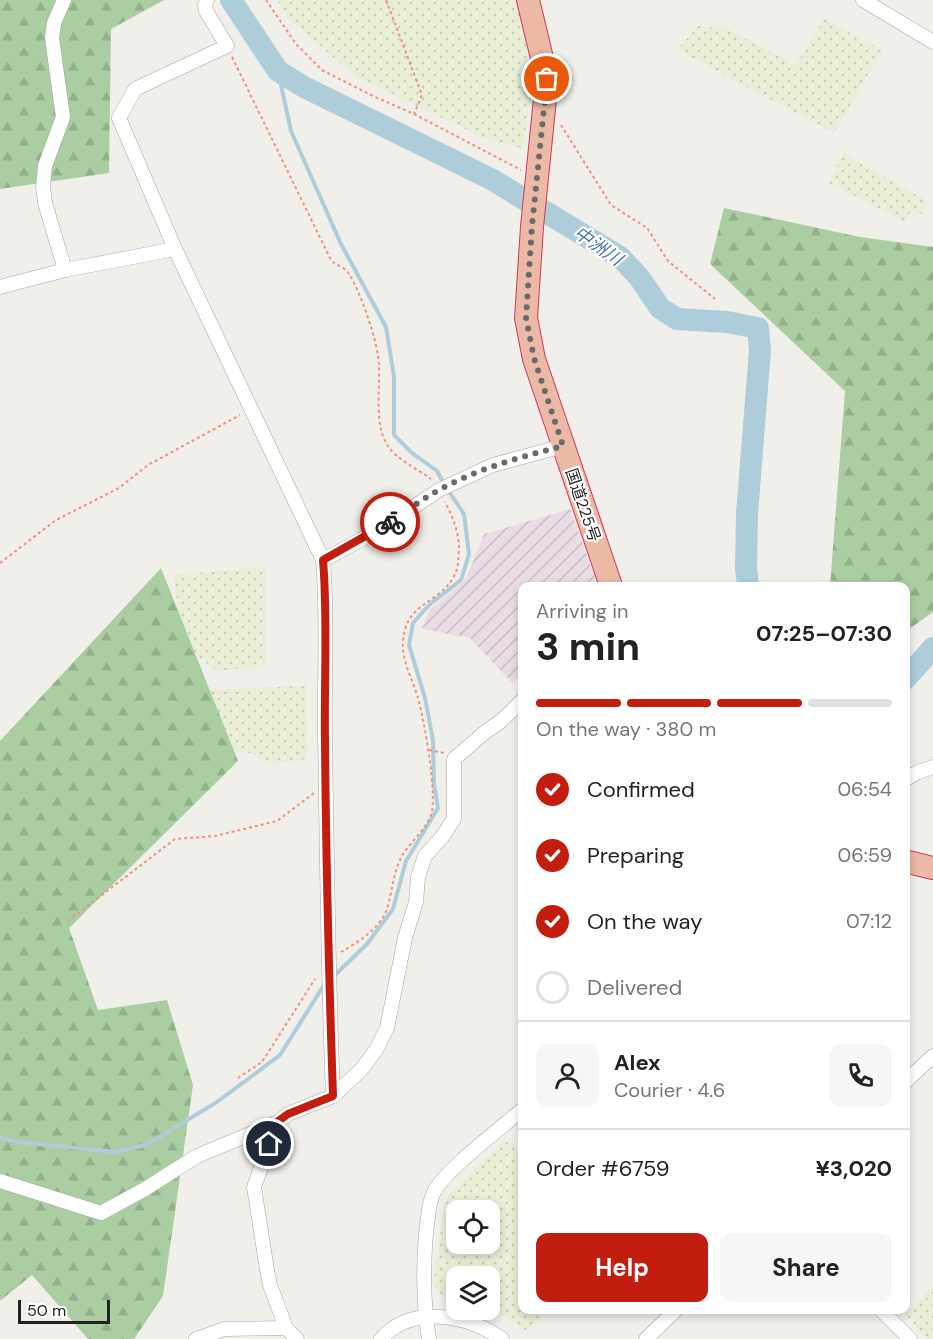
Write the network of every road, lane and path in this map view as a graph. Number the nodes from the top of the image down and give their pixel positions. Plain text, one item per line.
1 (64, 0) edge
2 (207, 0) edge
3 (266, 0) edge
4 (386, 0) edge
5 (528, 0) edge
6 (863, 0) edge
7 (933, 42) edge
8 (227, 46) junction
9 (546, 102) junction
10 (414, 114) junction
11 (537, 178) junction
12 (175, 249) junction
13 (65, 270) junction
14 (0, 287) edge
15 (715, 299) dead end
16 (250, 409) junction
17 (563, 446) junction
18 (444, 487) junction
19 (323, 560) junction
20 (0, 563) edge
21 (610, 582) edge
22 (518, 705) edge
23 (933, 766) edge
24 (910, 777) edge
25 (326, 784) junction
26 (910, 862) edge
27 (933, 868) edge
28 (68, 921) dead end
29 (328, 960) junction
30 (933, 1056) edge
31 (910, 1077) edge
32 (238, 1078) dead end
33 (333, 1096) junction
34 (518, 1113) edge
35 (277, 1122) junction
36 (0, 1181) edge
37 (672, 1314) edge
38 (885, 1314) edge
39 (425, 1317) junction
40 (286, 1328) junction
41 (196, 1339) edge
42 (297, 1339) edge
43 (381, 1339) edge
44 (429, 1339) edge
45 (502, 1339) edge
46 (646, 1339) edge
47 (910, 1339) edge

1 - 13 street
2 - 8 street
3 - 10 path
4 - 10 path
5 - 9 highway, 国道225号
6 - 7 street
8 - 12 street
8 - 18 path
9 - 11 highway, 国道225号
9 - 15 path
10 - 11 path
11 - 17 highway, 国道225号
12 - 13 street
12 - 16 street
13 - 14 street
16 - 19 street
16 - 20 path
17 - 18 street
17 - 21 highway, 国道225号
18 - 19 street
18 - 29 path
19 - 25 street
22 - 33 street
23 - 24 street
25 - 28 path
25 - 29 street
26 - 27 highway
29 - 32 path
29 - 33 street
30 - 31 street
33 - 35 street
34 - 39 street
35 - 36 street
35 - 40 street
37 - 46 street
38 - 47 street
39 - 43 street
39 - 44 street
39 - 45 street
40 - 41 street
40 - 42 street

